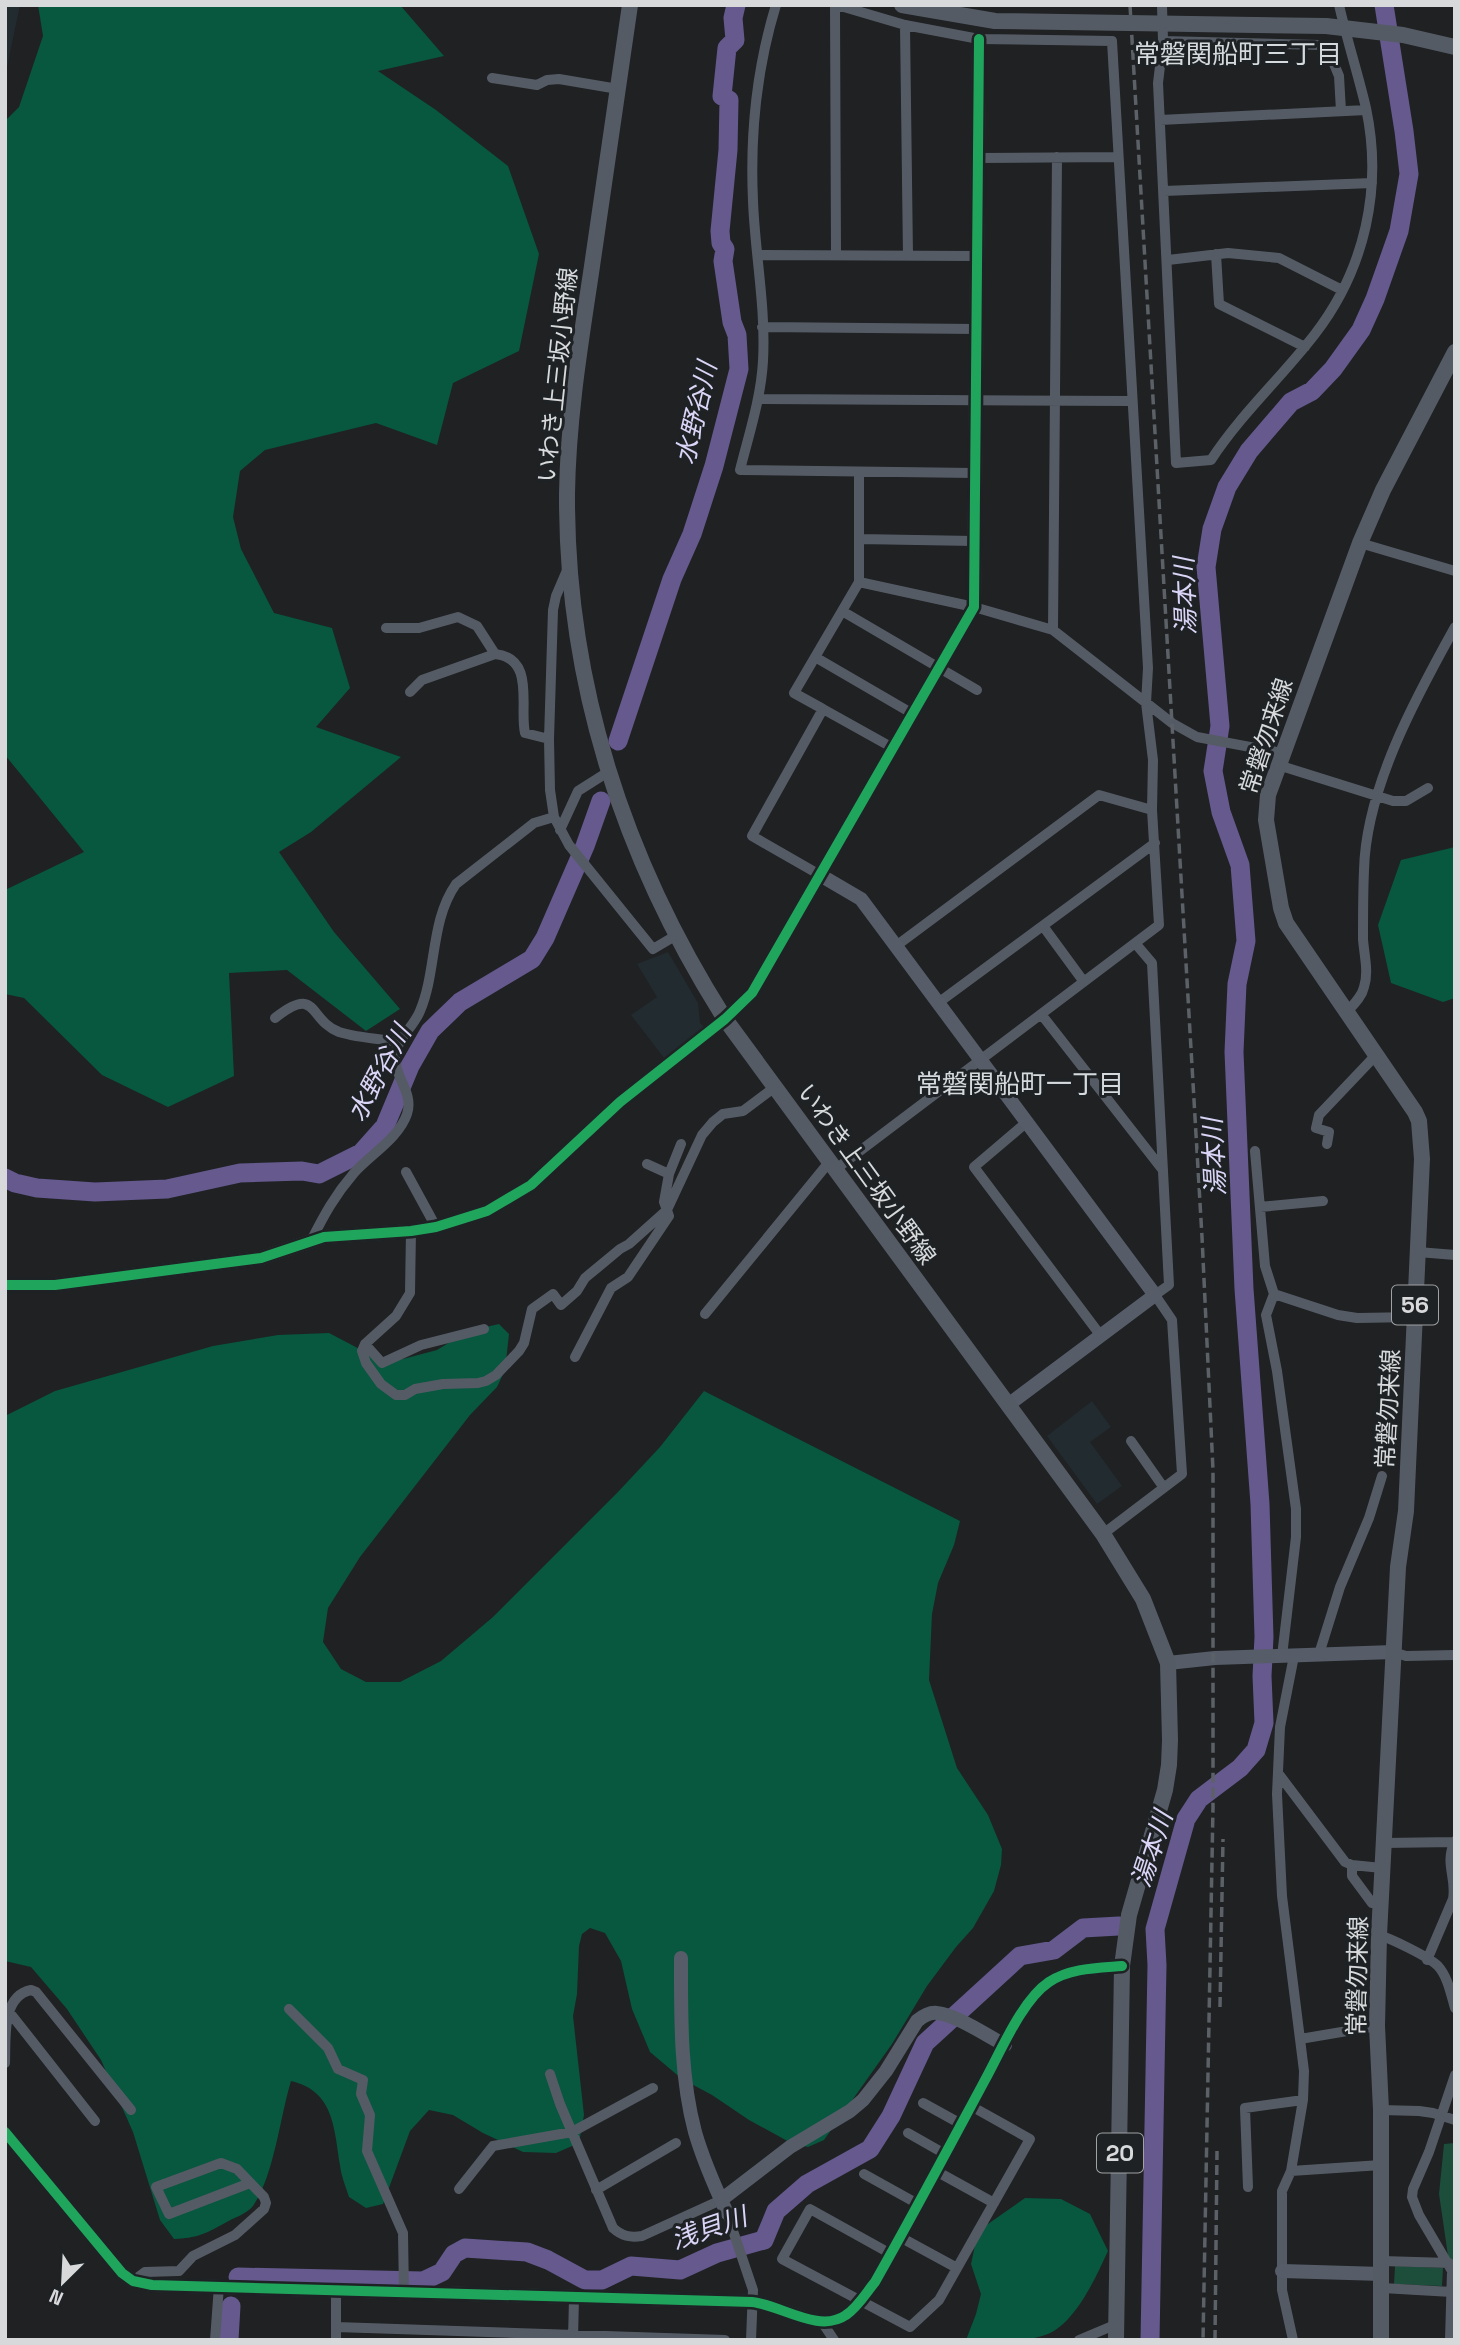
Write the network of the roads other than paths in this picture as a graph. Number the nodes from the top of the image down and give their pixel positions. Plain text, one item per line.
1 (630, 5) edge
2 (776, 5) edge
3 (836, 5) edge
4 (902, 5) edge
5 (1162, 5) edge
6 (1339, 5) edge
7 (905, 25) junction
8 (1351, 29) junction
9 (979, 39) junction
10 (1163, 41) junction
11 (1455, 47) edge
12 (492, 78) dead end
13 (618, 89) junction
14 (1366, 110) junction
15 (1341, 111) junction
16 (1160, 120) junction
17 (1057, 157) junction
18 (1118, 157) junction
19 (978, 158) junction
20 (1372, 183) junction
21 (1164, 191) junction
22 (1216, 254) junction
23 (758, 255) junction
24 (836, 255) junction
25 (908, 256) junction
26 (977, 256) junction
27 (1168, 260) junction
28 (1342, 290) junction
29 (762, 327) junction
30 (977, 329) junction
31 (1305, 347) junction
32 (1455, 352) edge
33 (759, 399) junction
34 (976, 400) junction
35 (1056, 401) junction
36 (1132, 401) junction
37 (859, 473) junction
38 (974, 473) junction
39 (859, 539) junction
40 (974, 541) junction
41 (1360, 543) junction
42 (570, 563) junction
43 (1455, 571) edge
44 (859, 582) junction
45 (974, 607) junction
46 (842, 611) junction
47 (1455, 627) edge
48 (386, 628) dead end
49 (1053, 630) junction
50 (495, 654) junction
51 (815, 657) junction
52 (939, 668) junction
53 (977, 690) dead end
54 (410, 692) dead end
55 (1146, 703) junction
56 (823, 709) junction
57 (913, 713) junction
58 (549, 739) junction
59 (893, 748) junction
60 (1280, 759) junction
61 (608, 772) junction
62 (1428, 788) dead end
63 (1378, 796) junction
64 (1153, 810) junction
65 (554, 817) junction
66 (560, 830) junction
67 (1155, 843) junction
68 (820, 876) junction
69 (1043, 926) junction
70 (675, 936) junction
71 (1135, 943) junction
72 (896, 946) junction
73 (1084, 982) junction
74 (938, 1003) junction
75 (1346, 1013) junction
76 (1041, 1014) junction
77 (275, 1018) dead end
78 (725, 1019) junction
79 (401, 1042) junction
80 (1376, 1055) junction
81 (980, 1060) junction
82 (775, 1087) junction
83 (1027, 1122) junction
84 (681, 1144) dead end
85 (1327, 1144) dead end
86 (1255, 1150) dead end
87 (647, 1164) dead end
88 (833, 1165) junction
89 (1163, 1170) junction
90 (406, 1172) dead end
91 (670, 1174) junction
92 (1323, 1201) dead end
93 (1260, 1207) junction
94 (667, 1210) junction
95 (436, 1227) junction
96 (411, 1231) junction
97 (311, 1241) junction
98 (1418, 1252) junction
99 (1455, 1255) edge
100 (5, 1285) edge
101 (1274, 1294) junction
102 (1155, 1295) junction
103 (705, 1314) dead end
104 (1415, 1317) junction
105 (484, 1329) dead end
106 (1101, 1336) junction
107 (365, 1344) junction
108 (575, 1357) dead end
109 (1008, 1405) junction
110 (1131, 1441) dead end
111 (1382, 1476) dead end
112 (1164, 1488) junction
113 (1103, 1534) junction
114 (1393, 1652) junction
115 (1319, 1654) junction
116 (1455, 1655) edge
117 (1284, 1656) junction
118 (1168, 1663) junction
119 (1278, 1772) junction
120 (1455, 1841) edge
121 (1384, 1843) junction
122 (1352, 1865) junction
123 (1382, 1868) junction
124 (1381, 1904) junction
125 (1378, 1935) junction
126 (681, 1958) dead end
127 (1427, 1960) junction
128 (1122, 1966) junction
129 (289, 2008) dead end
130 (1455, 2008) edge
131 (9, 2013) junction
132 (1377, 2026) junction
133 (1300, 2039) junction
134 (1005, 2045) junction
135 (5, 2063) edge
136 (550, 2074) dead end
137 (1455, 2075) edge
138 (653, 2088) dead end
139 (1303, 2100) junction
140 (923, 2103) dead end
141 (971, 2106) junction
142 (131, 2110) dead end
143 (1381, 2110) junction
144 (1442, 2117) junction
145 (1455, 2120) edge
146 (95, 2121) dead end
147 (961, 2124) junction
148 (5, 2132) edge
149 (572, 2132) junction
150 (908, 2133) dead end
151 (676, 2143) dead end
152 (945, 2154) junction
153 (1381, 2165) junction
154 (936, 2171) junction
155 (1292, 2171) junction
156 (864, 2174) dead end
157 (250, 2183) junction
158 (1248, 2187) dead end
159 (459, 2189) dead end
160 (596, 2190) junction
161 (994, 2203) junction
162 (918, 2204) junction
163 (724, 2206) junction
164 (900, 2237) junction
165 (891, 2253) junction
166 (1449, 2263) junction
167 (957, 2268) junction
168 (1282, 2271) junction
169 (1382, 2275) junction
170 (133, 2281) junction
171 (404, 2284) junction
172 (219, 2286) junction
173 (336, 2290) junction
174 (1452, 2292) junction
175 (574, 2298) junction
176 (860, 2301) junction
177 (752, 2302) junction
178 (822, 2322) junction
179 (336, 2327) junction
180 (1116, 2332) edge
181 (1096, 2336) edge
182 (573, 2338) edge
183 (215, 2340) edge
184 (336, 2340) edge
185 (725, 2340) edge
186 (751, 2340) edge
187 (834, 2340) edge
188 (1079, 2340) edge
189 (1293, 2340) edge
190 (1381, 2340) edge
191 (1450, 2340) edge

1 - 13 main road, いわき上三坂小野線 / 20
2 - 23 street
3 - 7 street
3 - 24 street
4 - 8 main road, bridge
5 - 10 street
6 - 8 street
7 - 9 street
7 - 25 street
8 - 11 main road
8 - 14 street
9 - 18 street
9 - 19 street
10 - 15 street
10 - 16 street
12 - 13 street
13 - 42 main road, いわき上三坂小野線 / 20
14 - 15 street
14 - 20 street
15 - 16 street
16 - 21 street
17 - 18 street
17 - 19 street
17 - 35 street
18 - 36 street
19 - 26 street
20 - 21 street
20 - 28 street
21 - 27 street
22 - 27 street
22 - 28 street
22 - 31 street
23 - 24 street
23 - 29 street
24 - 25 street
25 - 26 street
26 - 30 street
27 - 31 street
28 - 31 street
29 - 30 street
29 - 33 street
30 - 34 street
32 - 41 main road, 常磐勿来線 / 56
33 - 34 street
33 - 37 street
34 - 35 street
34 - 38 street
35 - 36 street
35 - 49 street
36 - 55 street
37 - 38 street
37 - 39 street
38 - 40 street
39 - 40 street
39 - 44 street
40 - 45 street
41 - 43 street
41 - 60 main road, 常磐勿来線 / 56
42 - 58 street
42 - 61 main road, いわき上三坂小野線 / 20
44 - 45 street
44 - 46 street
45 - 49 street
45 - 52 street
46 - 51 street
46 - 52 street
47 - 63 street
48 - 50 street
49 - 55 street
50 - 54 street
50 - 58 street
51 - 56 street
51 - 57 street
52 - 53 street
52 - 57 street
55 - 60 street
55 - 64 street
56 - 59 street
56 - 68 street
57 - 59 street
58 - 65 street
59 - 68 street
60 - 63 street
60 - 75 main road, 常磐勿来線 / 56
61 - 66 street
61 - 70 main road, いわき上三坂小野線 / 20
62 - 63 street
63 - 75 street
64 - 67 street
64 - 72 street
65 - 66 street
65 - 79 street
66 - 70 street
67 - 69 street
67 - 71 street
68 - 72 street
68 - 78 street
69 - 73 street
69 - 74 street
70 - 78 main road, いわき上三坂小野線 / 20
71 - 73 street
71 - 89 street
72 - 74 street
73 - 76 street
74 - 81 street
75 - 80 main road, 常磐勿来線 / 56
76 - 81 street
76 - 89 street
77 - 79 street
78 - 82 main road, いわき上三坂小野線 / 20
78 - 95 street
79 - 97 street
80 - 85 street
80 - 98 main road, 常磐勿来線 / 56
81 - 83 street
81 - 88 street
82 - 88 main road, いわき上三坂小野線 / 20
82 - 94 street
83 - 102 street
83 - 106 street
84 - 91 street
86 - 93 street
87 - 91 street
88 - 103 street
88 - 109 main road, いわき上三坂小野線 / 20
89 - 102 street
90 - 95 street
91 - 94 street
92 - 93 street
93 - 101 street
94 - 107 street
94 - 108 street
95 - 96 street
96 - 97 street
96 - 107 street
97 - 100 street
98 - 99 street
98 - 104 main road, 常磐勿来線 / 56
101 - 104 street
101 - 117 street
102 - 106 street
102 - 112 street
104 - 114 main road, 常磐勿来線 / 56
105 - 107 street
106 - 109 street
109 - 113 main road, いわき上三坂小野線 / 20
110 - 112 street
111 - 115 street
112 - 113 street
113 - 118 main road, いわき上三坂小野線 / 20
114 - 115 street
114 - 116 street
114 - 121 main road, 常磐勿来線 / 56
115 - 117 street
117 - 118 street
117 - 119 street
118 - 128 main road, いわき上三坂小野線 / 20
119 - 122 street
119 - 133 street
120 - 121 street
120 - 127 street
121 - 123 main road, 常磐勿来線 / 56
122 - 123 street
122 - 124 street
123 - 124 main road, 常磐勿来線 / 56
124 - 125 main road, 常磐勿来線 / 56
125 - 127 street
125 - 132 main road, 常磐勿来線 / 56
126 - 163 street
127 - 130 street
128 - 134 street
128 - 180 main road, いわき上三坂小野線 / 20
129 - 171 street
131 - 135 street
131 - 142 street
131 - 146 street
132 - 133 street
132 - 143 main road, 常磐勿来線 / 56
133 - 139 street
134 - 141 street
134 - 163 street
136 - 149 street
137 - 144 street
138 - 149 street
139 - 155 street
139 - 158 street
140 - 147 street
141 - 147 street
141 - 161 street
143 - 144 street
143 - 153 main road, 常磐勿来線 / 56
144 - 145 street
144 - 166 street
147 - 152 street
148 - 170 street
149 - 159 street
149 - 160 street
150 - 152 street
151 - 160 street
152 - 154 street
153 - 155 street
153 - 169 main road, 常磐勿来線 / 56
154 - 161 street
154 - 162 street
155 - 168 street
156 - 162 street
157 - 157 street
157 - 170 street
160 - 163 street
161 - 167 street
162 - 164 street
163 - 177 street
164 - 165 street
164 - 167 street
165 - 176 street
165 - 176 street
166 - 169 street
166 - 174 street
167 - 176 street
168 - 169 street
168 - 189 street
169 - 174 street
169 - 190 main road, 常磐勿来線 / 56
170 - 172 street
171 - 173 street
171 - 175 street
172 - 173 street
172 - 183 street
173 - 179 street
174 - 191 street
175 - 177 street
175 - 182 street
176 - 178 street
177 - 178 street
177 - 186 street
178 - 187 street
179 - 182 street
179 - 184 street
180 - 181 street
181 - 188 street
182 - 185 street

